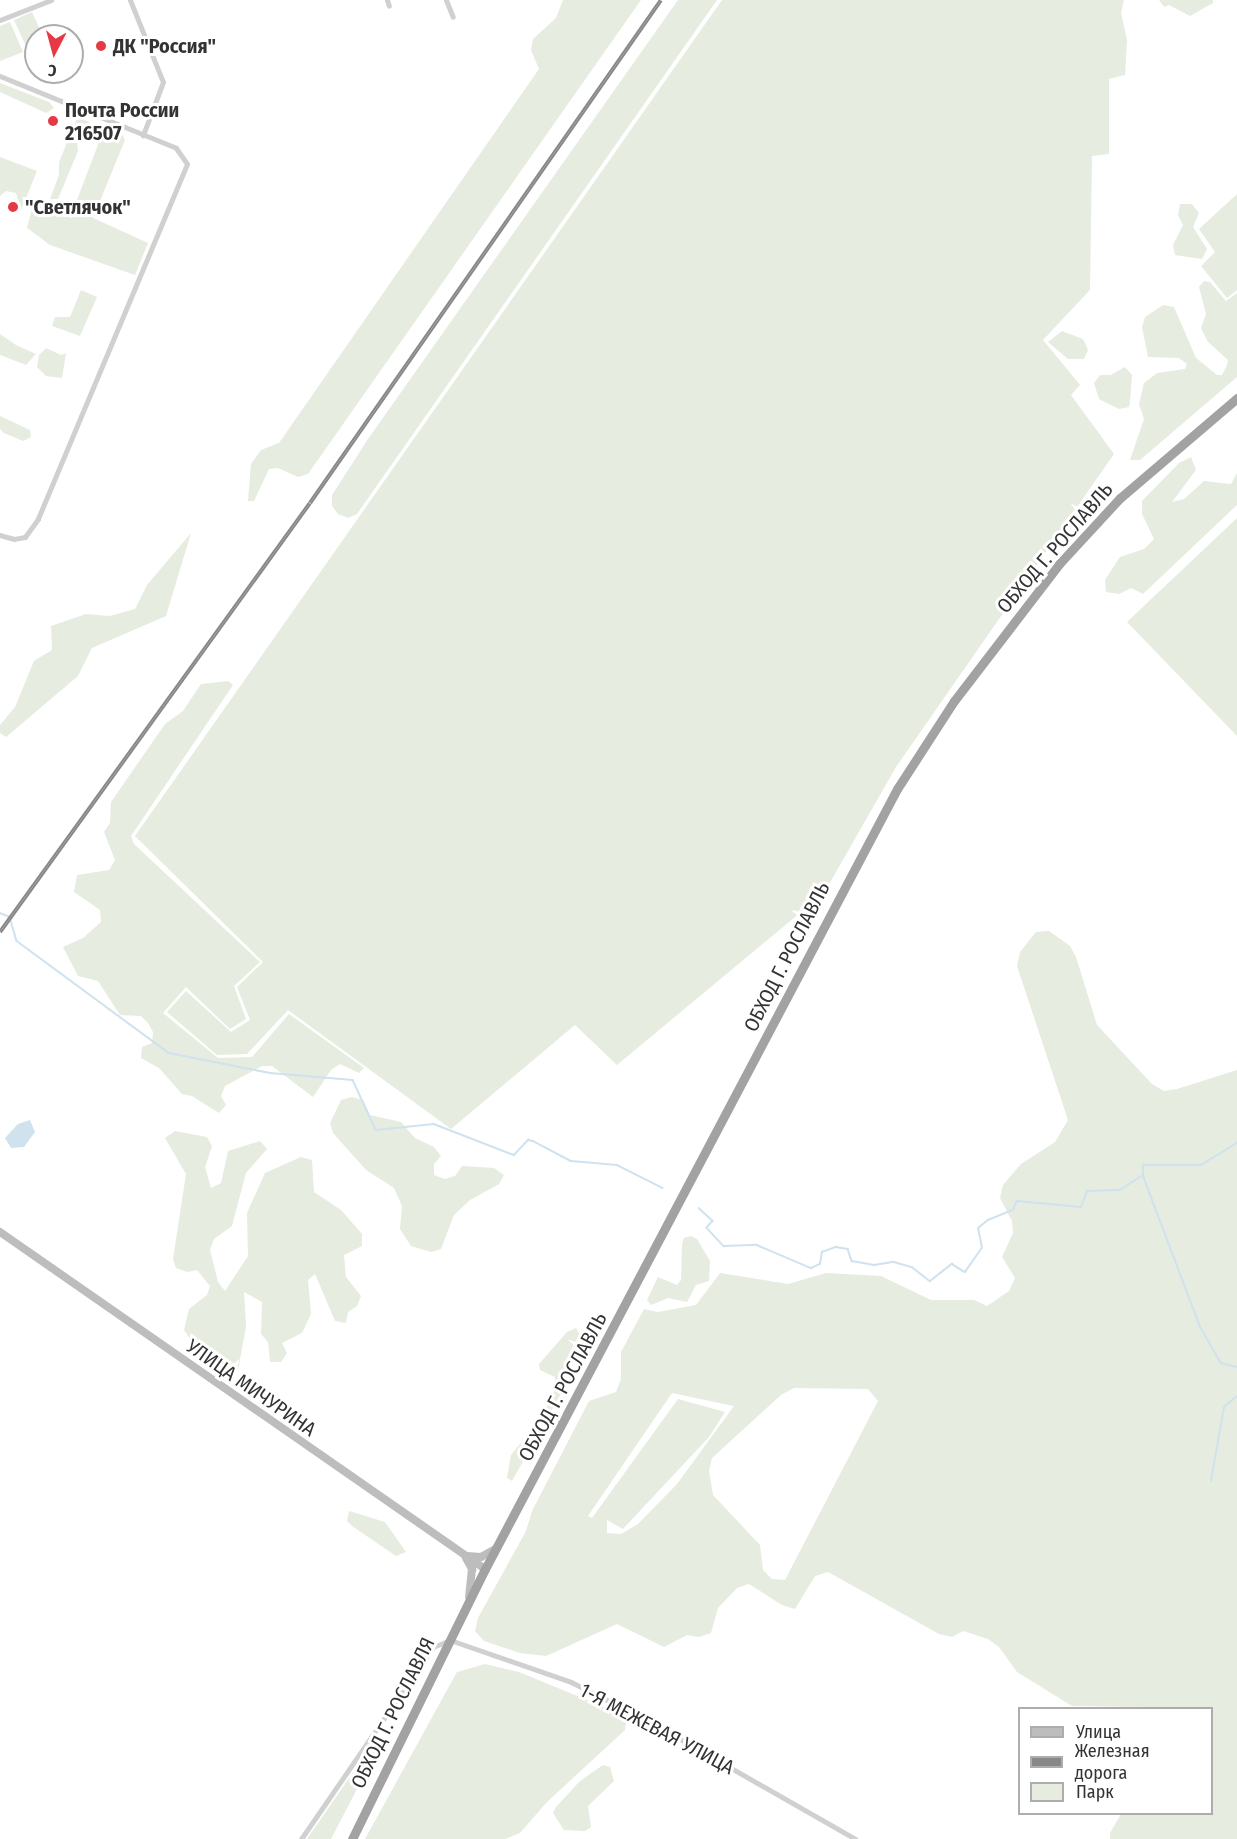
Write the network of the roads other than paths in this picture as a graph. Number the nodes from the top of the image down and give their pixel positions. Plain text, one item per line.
1 (51, 0) edge
2 (130, 0) edge
3 (387, 0) edge
4 (446, 0) edge
5 (389, 6) dead end
6 (453, 17) dead end
7 (0, 20) edge
8 (0, 76) edge
9 (143, 135) junction
10 (1237, 398) edge
11 (0, 535) edge
12 (0, 1232) edge
13 (497, 1548) junction
14 (464, 1555) junction
15 (485, 1569) junction
16 (468, 1603) junction
17 (450, 1640) junction
18 (301, 1839) edge
19 (352, 1839) edge
20 (855, 1839) edge

1 - 7 street
2 - 9 street
3 - 5 street
4 - 6 street
8 - 9 street
9 - 11 street
10 - 13 highway, ОБХОД Г. РОСЛАВЛЬ
12 - 14 main road, УЛИЦА МИЧУРИНА
13 - 14 main road
13 - 15 highway, ОБХОД Г. РОСЛАВЛЬ
14 - 15 main road, УЛИЦА МИЧУРИНА
14 - 16 main road
15 - 16 highway, ОБХОД Г. РОСЛАВЛЬ
16 - 17 highway, ОБХОД Г. РОСЛАВЛЯ
17 - 18 street
17 - 19 highway, ОБХОД Г. РОСЛАВЛЯ
17 - 20 street, 1-Я МЕЖЕВАЯ УЛИЦА

